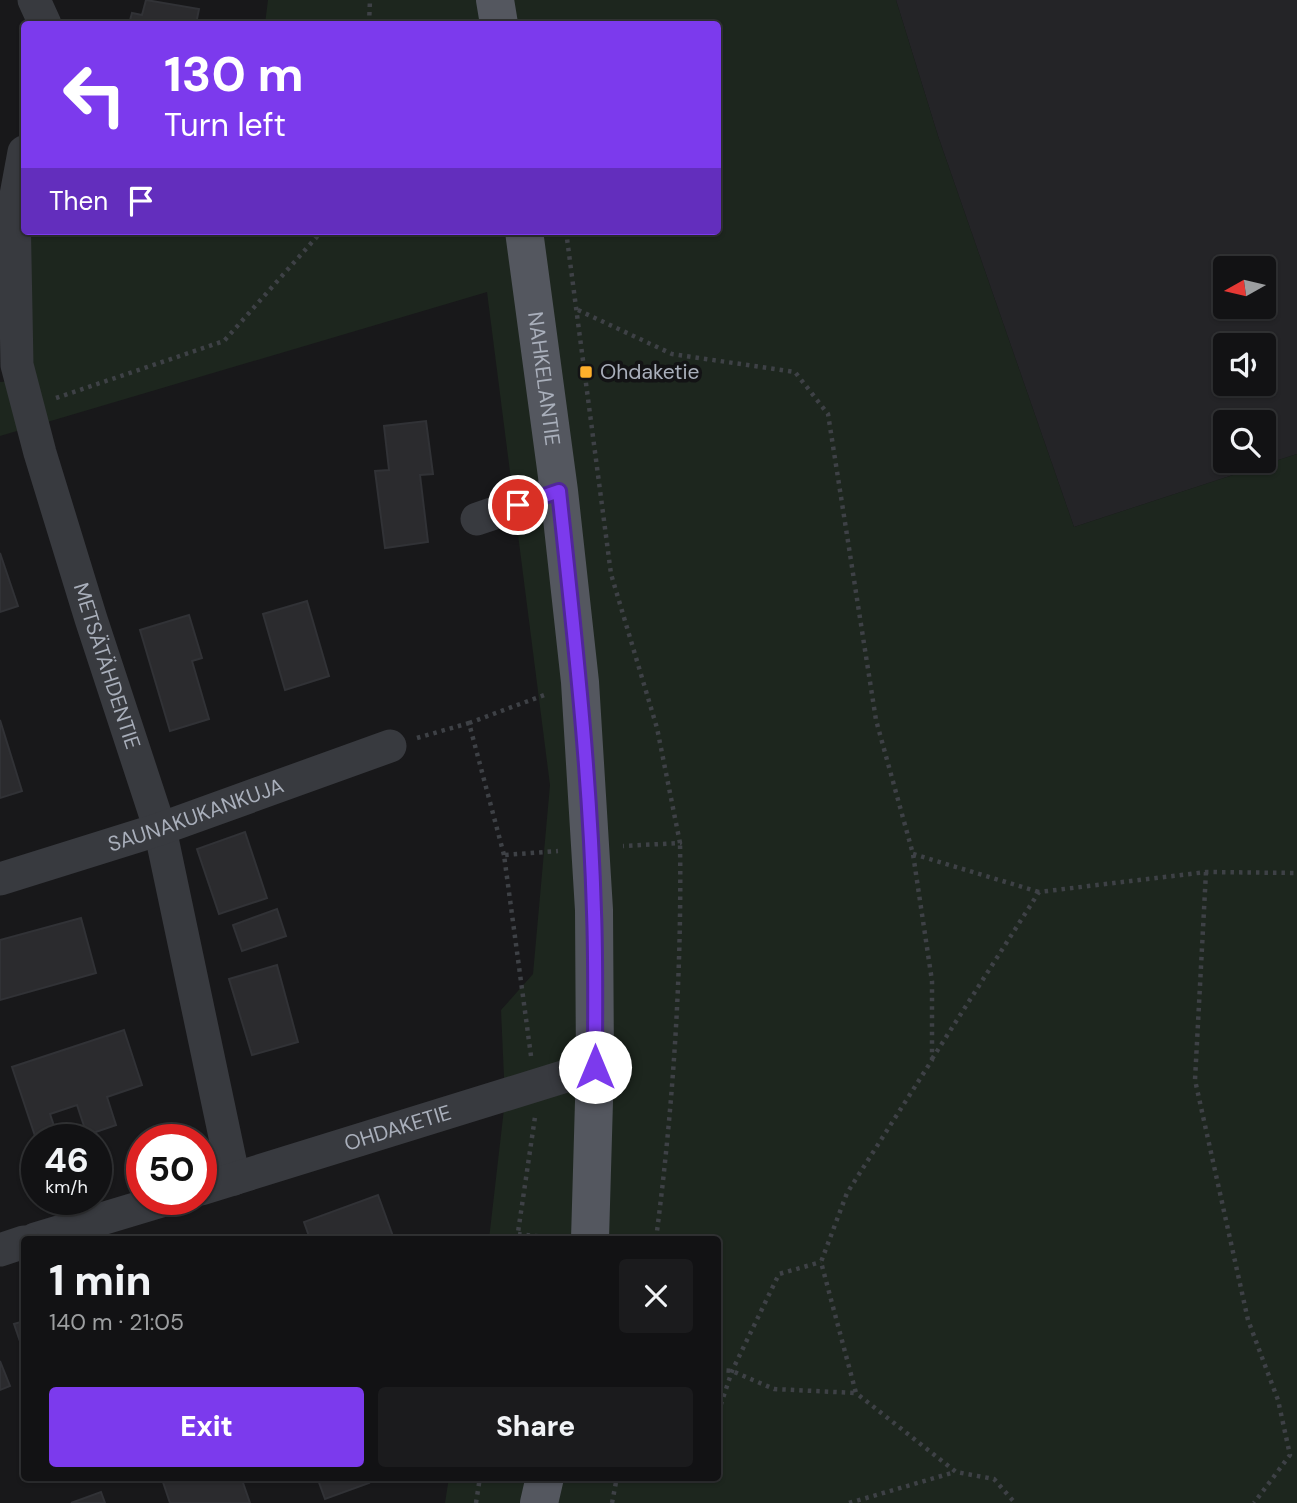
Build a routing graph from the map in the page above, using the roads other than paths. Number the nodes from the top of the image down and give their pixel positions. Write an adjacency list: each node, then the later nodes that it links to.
1 (34, 0): 3 (street)
2 (495, 0): 4 (main road)
3 (44, 21)
4 (498, 21)
5 (21, 162): 6 (street, METSÄTÄHDENTIE)
6 (7, 206): 11 (street, METSÄTÄHDENTIE)
7 (525, 235): 8 (main road, NAHKELANTIE)
8 (559, 491): 9 (street); 13 (main road, NAHKELANTIE)
9 (477, 519)
10 (390, 746): 11 (street, SAUNAKUKANKUJA)
11 (160, 829): 12 (street, SAUNAKUKANKUJA); 14 (street, METSÄTÄHDENTIE)
12 (0, 879)
13 (595, 1067): 14 (street, OHDAKETIE); 18 (main road, NAHKELANTIE)
14 (234, 1179): 15 (street, OHDAKETIE)
15 (217, 1184)
16 (126, 1212): 17 (street)
17 (45, 1236)
18 (590, 1236)
19 (21, 1243): 20 (street)
20 (0, 1250)
21 (543, 1481): 22 (main road)
22 (539, 1503)

